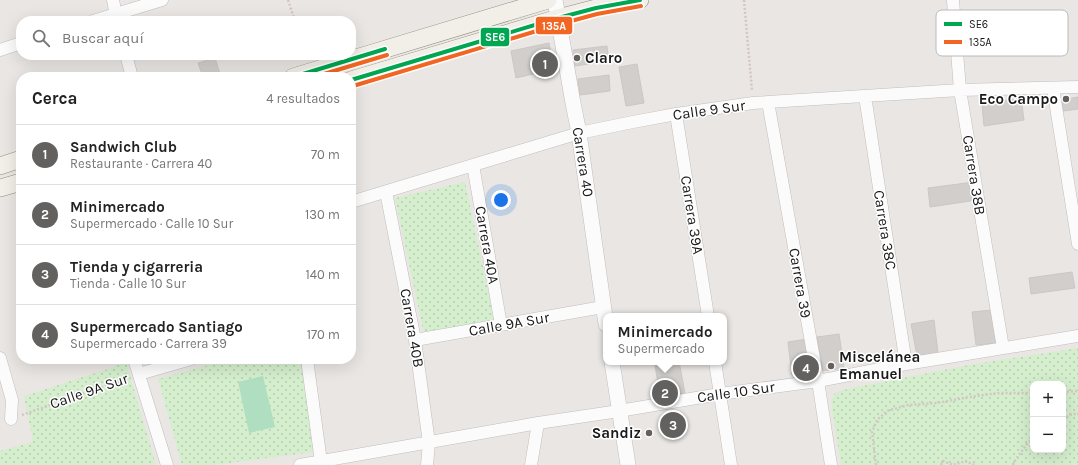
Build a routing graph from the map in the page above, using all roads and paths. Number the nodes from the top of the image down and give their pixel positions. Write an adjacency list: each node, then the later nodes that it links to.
1 (113, 0): 10 (street)
2 (162, 0): 11 (street)
3 (288, 0): 12 (path)
4 (548, 0): 17 (main road)
5 (555, 0): 13 (street, Carrera 40)
6 (640, 0): 13 (main road)
7 (744, 0): 28 (path)
8 (953, 0): 9 (street, Carrera 38B)
9 (954, 10)
10 (116, 16)
11 (121, 16)
12 (293, 16)
13 (558, 18): 22 (main road); 30 (street, Carrera 40)
14 (16, 45): 15 (street)
15 (0, 50)
16 (957, 56): 25 (street, Carrera 38B)
17 (356, 58)
18 (127, 60): 20 (street)
19 (349, 60): 21 (main road)
20 (131, 72)
21 (310, 72)
22 (356, 79)
23 (1078, 87): 24 (street, Calle 9 Sur)
24 (1053, 88): 25 (street, Calle 9 Sur); 38 (street)
25 (960, 90): 26 (street, Calle 9 Sur); 45 (street, Carrera 38B)
26 (865, 96): 27 (street, Calle 9 Sur); 50 (street, Carrera 38C)
27 (768, 102): 28 (street, Calle 9 Sur); 54 (street, Carrera 39)
28 (753, 103): 29 (street, Calle 9 Sur)
29 (676, 114): 30 (street, Calle 9 Sur); 41 (street, Carrera 39A)
30 (579, 133): 32 (street, Calle 9 Sur); 39 (street, Carrera 40)
31 (16, 161): 33 (main road)
32 (473, 165): 36 (street, Calle 9 Sur); 42 (street, Carrera 40A)
33 (0, 166)
34 (16, 183): 35 (main road)
35 (0, 188)
36 (386, 192): 37 (street, Calle 9 Sur); 44 (street, Carrera 40B)
37 (356, 201)
38 (1078, 244)
39 (604, 307): 40 (street, Carrera 40); 42 (street, Calle 9A Sur)
40 (605, 313)
41 (708, 313)
42 (501, 325): 44 (street, Calle 9A Sur)
43 (1078, 336): 45 (street, Calle 10 Sur)
44 (415, 340): 65 (street, Carrera 40B)
45 (1003, 348): 50 (street, Calle 10 Sur)
46 (0, 358): 62 (street)
47 (136, 364): 53 (street)
48 (174, 364): 53 (street, Calle 9A Sur)
49 (308, 364): 66 (street)
50 (906, 364): 54 (street, Calle 10 Sur)
51 (612, 365): 59 (street)
52 (715, 365): 58 (street)
53 (139, 374): 62 (path, Calle 9A Sur); 67 (street)
54 (818, 381): 58 (street, Calle 10 Sur); 73 (street, Carrera 39)
55 (1078, 391): 56 (path)
56 (1066, 392)
57 (1030, 393): 74 (path)
58 (720, 394): 59 (street, Calle 10 Sur); 72 (street)
59 (619, 411): 63 (street, Calle 10 Sur); 71 (street)
60 (1078, 414): 61 (path)
61 (1066, 417)
62 (11, 419)
63 (538, 424): 65 (street, Calle 10 Sur); 70 (street)
64 (1030, 442): 77 (path)
65 (429, 443): 66 (street, Calle 10 Sur); 69 (street, Carrera 40B)
66 (321, 464): 68 (street, Calle 10 Sur)
67 (167, 465)
68 (300, 465)
69 (427, 465)
70 (532, 465)
71 (628, 465)
72 (730, 465)
73 (831, 465)
74 (876, 465)
75 (941, 465): 76 (path)
76 (974, 465)
77 (1013, 465)

